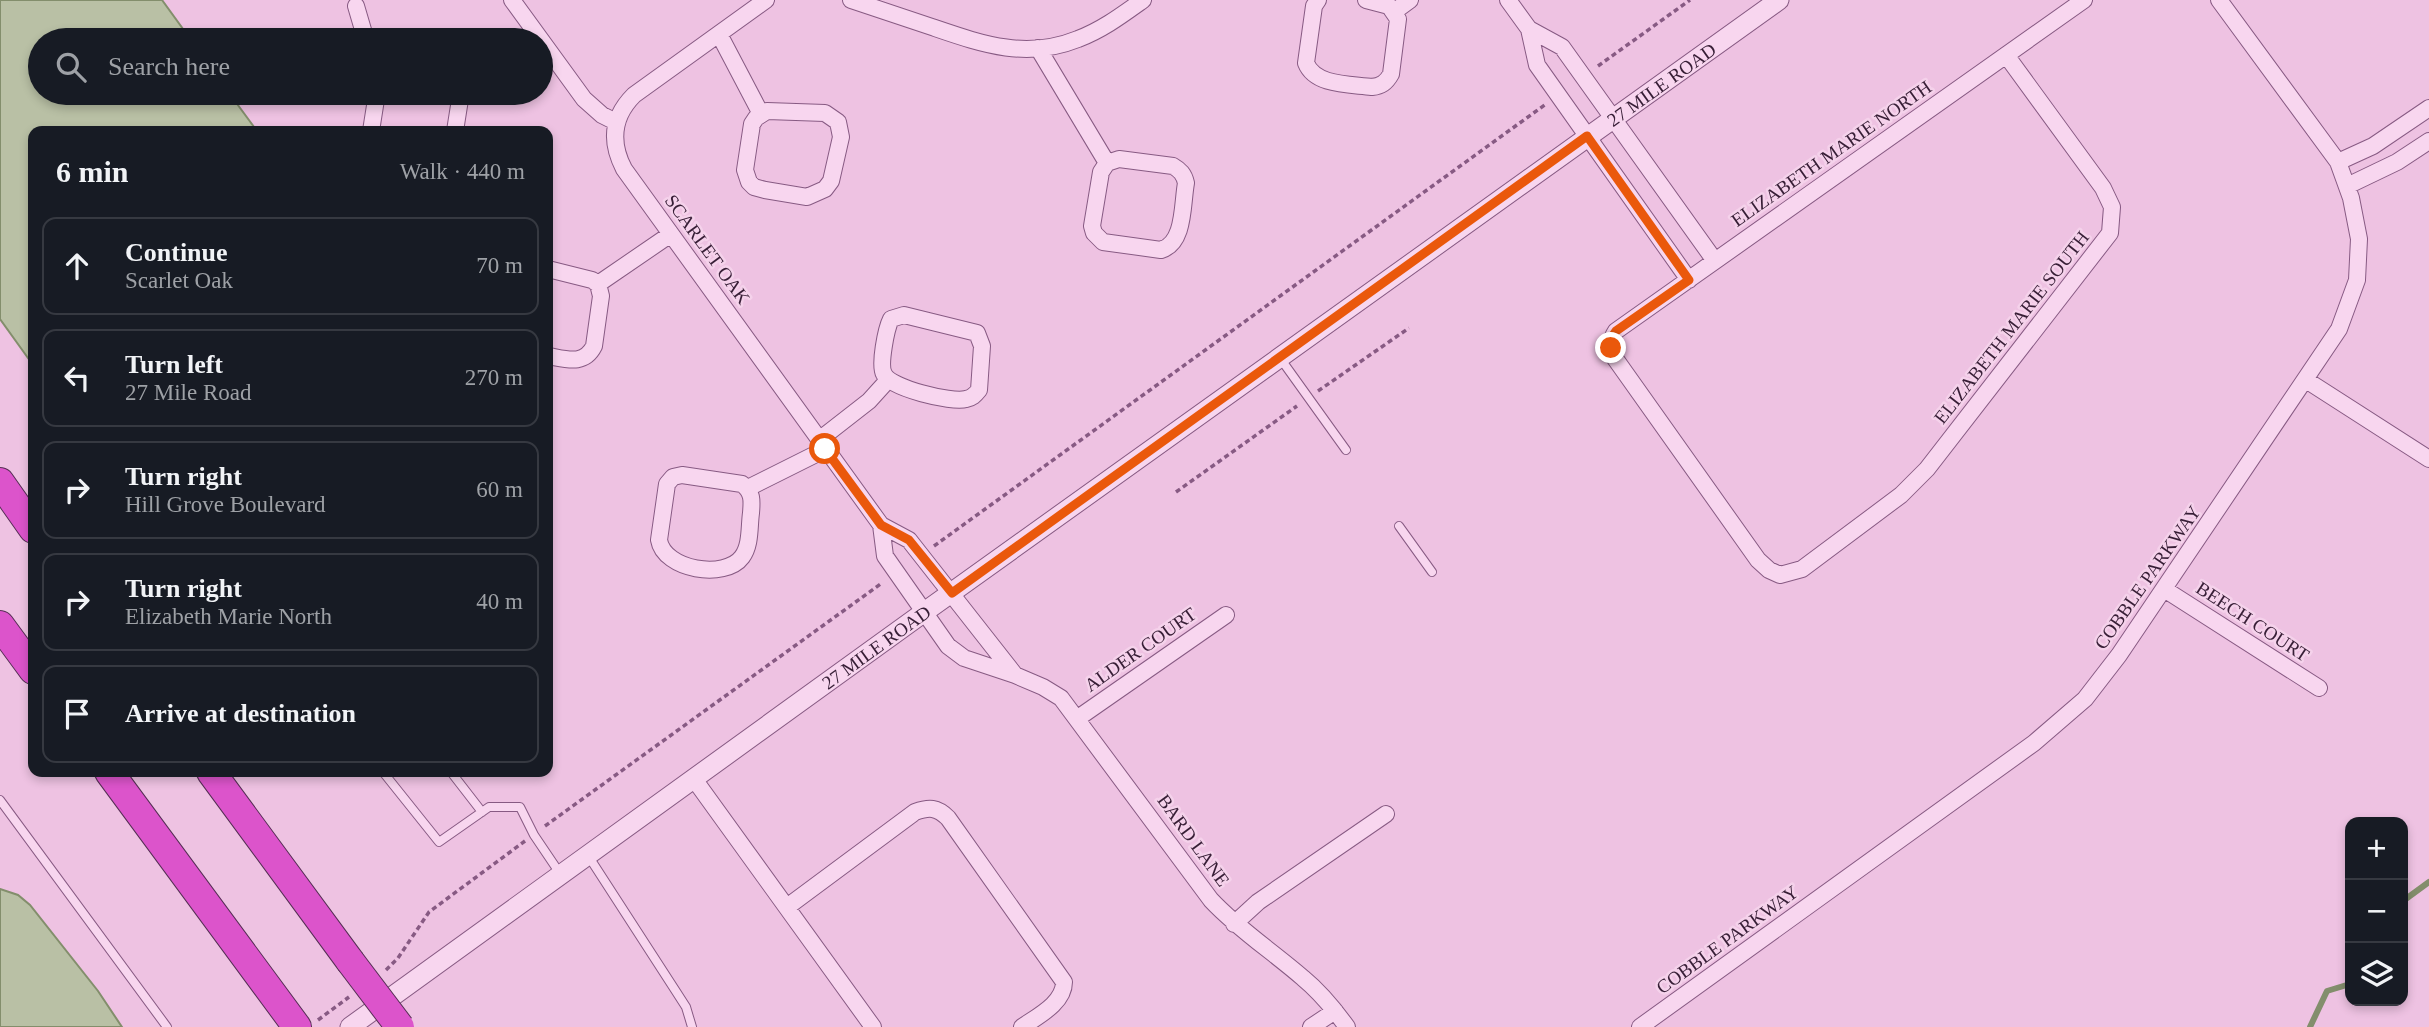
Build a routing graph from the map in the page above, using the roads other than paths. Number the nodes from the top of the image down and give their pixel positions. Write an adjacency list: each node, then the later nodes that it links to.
1 (512, 0): 15 (street)
2 (766, 0): 17 (street)
3 (850, 0): 18 (street)
4 (1143, 0): 18 (street)
5 (1318, 0): 13 (street)
6 (1366, 0): 13 (street)
7 (1410, 0): 13 (street)
8 (1508, 0): 16 (street)
9 (1779, 0): 25 (street, 27 MILE ROAD)
10 (2084, 0): 19 (street, ELIZABETH MARIE NORTH)
11 (2218, 0): 31 (street, COBBLE PARKWAY)
12 (355, 2): 14 (street)
13 (1395, 11)
14 (363, 28)
15 (532, 28)
16 (1529, 29): 25 (street); 29 (street)
17 (719, 34): 24 (street); 26 (street)
18 (1038, 48): 32 (street)
19 (2006, 55): 35 (street, ELIZABETH MARIE NORTH); 39 (street, ELIZABETH MARIE SOUTH)
20 (553, 56): 26 (street)
21 (375, 105): 27 (street)
22 (459, 105): 28 (street)
23 (2429, 108): 31 (street)
24 (761, 114): 24 (street)
25 (1614, 118): 29 (street, 27 MILE ROAD); 35 (street)
26 (616, 122): 34 (street, SCARLET OAK)
27 (372, 126)
28 (456, 126)
29 (1587, 136): 37 (street); 41 (street, 27 MILE ROAD)
30 (2429, 141): 33 (street)
31 (2338, 162): 33 (street, COBBLE PARKWAY)
32 (1107, 163): 32 (street)
33 (2347, 186): 43 (street, COBBLE PARKWAY)
34 (670, 234): 38 (street); 44 (street, SCARLET OAK)
35 (1714, 261): 37 (street, ELIZABETH MARIE NORTH)
36 (553, 269): 38 (street)
37 (1689, 280): 39 (street, ELIZABETH MARIE NORTH)
38 (598, 284): 40 (street)
39 (1611, 348)
40 (553, 357)
41 (1280, 358): 45 (lane); 54 (street, 27 MILE ROAD)
42 (888, 380): 42 (street); 44 (street)
43 (2306, 380): 46 (street); 53 (street, COBBLE PARKWAY)
44 (822, 444): 48 (street); 50 (street, SCARLET OAK)
45 (1346, 450)
46 (2429, 459)
47 (0, 482): 49 (highway)
48 (748, 488): 48 (street)
49 (28, 522)
50 (881, 525): 54 (street, SCARLET OAK); 55 (street, SCARLET OAK)
51 (1399, 526): 52 (lane)
52 (1432, 572)
53 (2165, 589): 60 (street, BEECH COURT); 84 (street, COBBLE PARKWAY)
54 (952, 593): 55 (street, 27 MILE ROAD); 59 (street, BARD LANE)
55 (923, 612): 59 (street, BARD LANE); 66 (street, 27 MILE ROAD)
56 (1226, 615): 61 (street, ALDER COURT)
57 (0, 625): 58 (highway)
58 (28, 663)
59 (1015, 675): 61 (street, BARD LANE)
60 (2319, 688)
61 (1078, 718): 73 (street, BARD LANE)
62 (113, 777): 75 (highway)
63 (215, 777): 78 (highway, bridge)
64 (387, 777): 68 (lane)
65 (454, 777): 68 (lane)
66 (694, 779): 70 (street, 27 MILE ROAD); 72 (street)
67 (0, 800): 76 (lane)
68 (482, 812): 71 (lane)
69 (1386, 814): 73 (street)
70 (588, 856): 71 (street, 27 MILE ROAD); 79 (lane)
71 (561, 875): 77 (street, 27 MILE ROAD)
72 (787, 907): 80 (street); 81 (street)
73 (1234, 924): 74 (street, BARD LANE)
74 (1335, 1011): 82 (street); 83 (street, BARD LANE)
75 (291, 1018)
76 (167, 1027)
77 (350, 1027)
78 (400, 1027)
79 (692, 1027)
80 (873, 1027)
81 (1022, 1027)
82 (1311, 1027)
83 (1346, 1027)
84 (1640, 1027)

